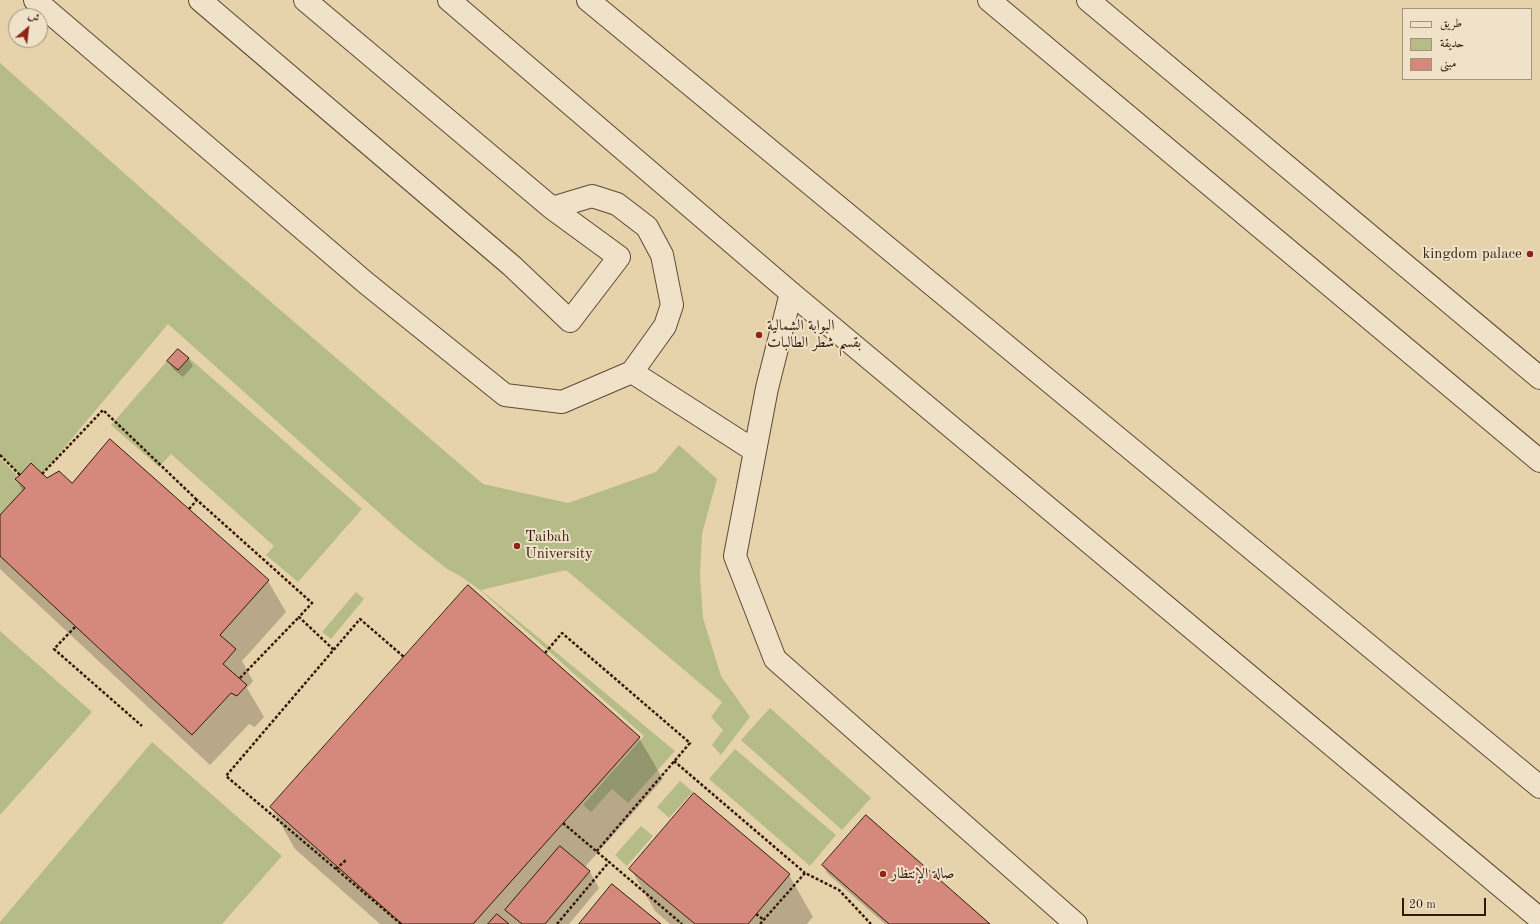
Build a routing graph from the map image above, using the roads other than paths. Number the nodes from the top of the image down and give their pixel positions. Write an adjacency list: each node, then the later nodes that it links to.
1 (34, 0): 10 (street)
2 (200, 0): 8 (street)
3 (304, 0): 8 (street)
4 (449, 0): 9 (street)
5 (588, 0): 14 (street)
6 (989, 0): 13 (street)
7 (1088, 0): 11 (street)
8 (552, 208): 10 (street)
9 (791, 293): 12 (street); 15 (street)
10 (632, 372): 12 (street)
11 (1540, 378)
12 (755, 451): 16 (street)
13 (1540, 461)
14 (1540, 787)
15 (1540, 919)
16 (1076, 924)

